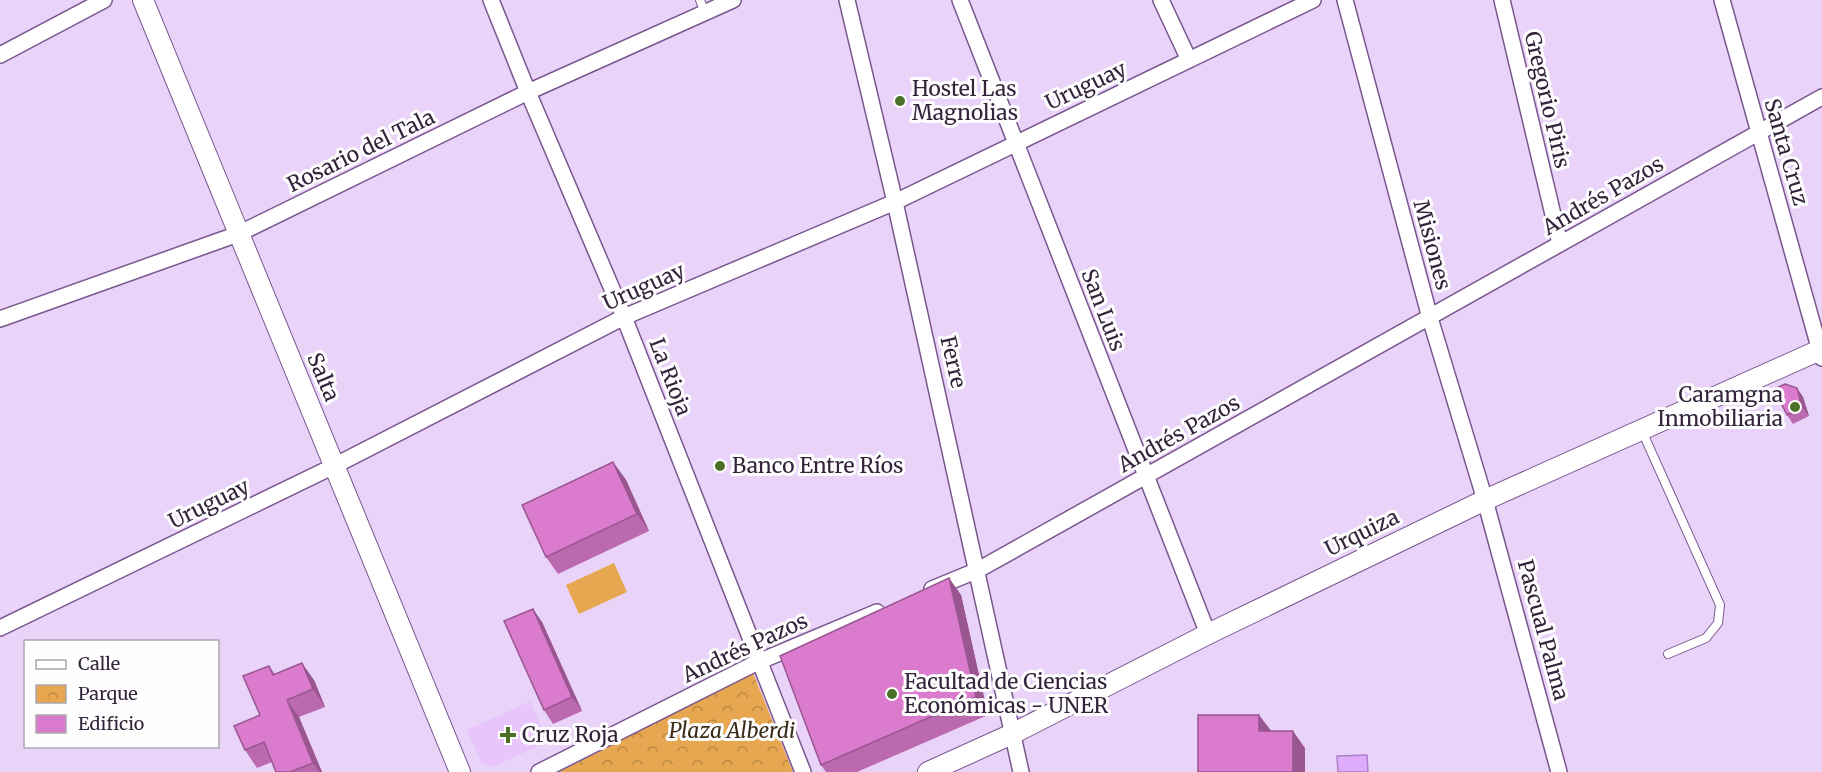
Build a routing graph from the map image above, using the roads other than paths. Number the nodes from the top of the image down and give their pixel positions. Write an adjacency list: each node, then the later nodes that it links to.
1 (104, 0): 13 (street)
2 (142, 0): 20 (street, Salta)
3 (492, 0): 15 (street, La Rioja)
4 (733, 0): 12 (street, Rosario del Tala)
5 (847, 0): 19 (street, Ferre)
6 (960, 0): 18 (street, San Luis)
7 (1161, 0): 14 (street)
8 (1313, 0): 14 (street, Uruguay)
9 (1346, 0): 23 (street, Misiones)
10 (1502, 0): 21 (street, Gregorio Piris)
11 (1722, 0): 17 (street, Santa Cruz)
12 (702, 6): 15 (street, Rosario del Tala)
13 (0, 55)
14 (1189, 60): 18 (street, Uruguay)
15 (528, 92): 20 (street, Rosario del Tala); 22 (street, La Rioja)
16 (1822, 98): 17 (street, Andrés Pazos)
17 (1759, 131): 21 (street, Andrés Pazos); 25 (street, Santa Cruz)
18 (1016, 143): 19 (street, Uruguay); 28 (street, San Luis)
19 (895, 202): 22 (street, Uruguay); 30 (street, Ferre)
20 (238, 234): 24 (street, Rosario del Tala); 27 (street, Salta)
21 (1560, 244): 23 (street, Andrés Pazos)
22 (624, 317): 27 (street, Uruguay); 36 (street, La Rioja)
23 (1430, 318): 28 (street, Andrés Pazos); 29 (street, Misiones)
24 (0, 319)
25 (1821, 352): 26 (street, Urquiza)
26 (1642, 431): 29 (street, Urquiza); 35 (lane)
27 (334, 466): 33 (street, Uruguay); 38 (street, Salta)
28 (1145, 477): 30 (street, Andrés Pazos); 34 (street, San Luis)
29 (1485, 500): 34 (street, Urquiza); 43 (street, Pascual Palma)
30 (978, 570): 31 (street, Andrés Pazos); 37 (street, Ferre)
31 (923, 593)
32 (890, 607): 36 (street, Andrés Pazos)
33 (0, 628)
34 (1208, 634): 37 (street, Urquiza)
35 (1668, 654)
36 (758, 662): 39 (street, Andrés Pazos); 40 (street, La Rioja)
37 (1012, 734): 41 (street, Urquiza); 42 (street, Ferre)
38 (460, 772)
39 (539, 772)
40 (803, 772)
41 (928, 772)
42 (1021, 772)
43 (1560, 772)

